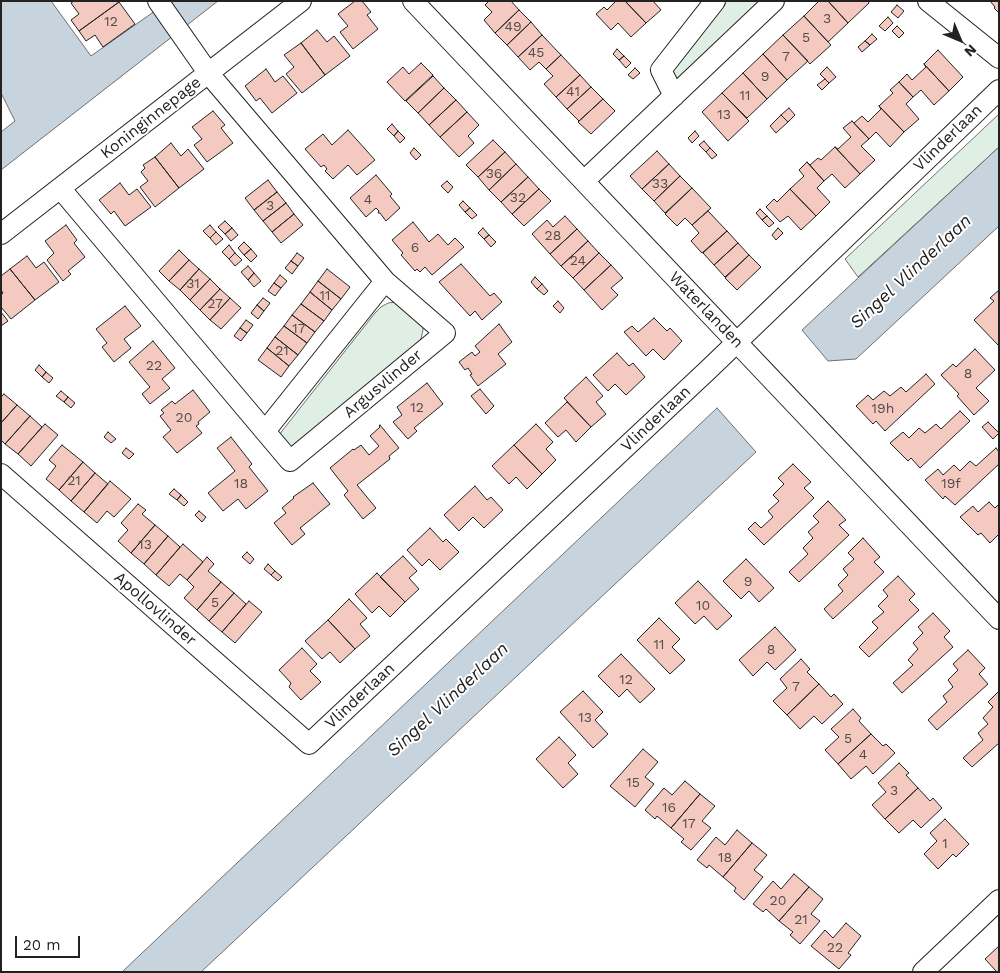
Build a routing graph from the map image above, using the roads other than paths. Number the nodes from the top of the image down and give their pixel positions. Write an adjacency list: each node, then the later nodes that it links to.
1 (158, 1): 8 (street, Argusvlinder)
2 (301, 1): 8 (street, Koninginnepage)
3 (413, 1): 11 (street, Waterlanden)
4 (715, 1): 10 (street)
5 (774, 1): 10 (street)
6 (928, 1): 7 (street)
7 (999, 58)
8 (208, 74): 12 (street, Koninginnepage); 14 (street, Argusvlinder)
9 (999, 90): 15 (street, Vlinderlaan)
10 (674, 96): 11 (street)
11 (584, 181): 15 (street, Waterlanden)
12 (60, 188): 13 (street, Koninginnepage); 16 (street, Argusvlinder)
13 (1, 234)
14 (385, 281): 16 (street); 16 (street, Argusvlinder)
15 (737, 342): 18 (street, Waterlanden); 19 (street, Vlinderlaan)
16 (266, 430)
17 (1, 474): 19 (street, Apollovlinder)
18 (999, 620)
19 (309, 744)
20 (999, 900): 21 (street)
21 (923, 972)

